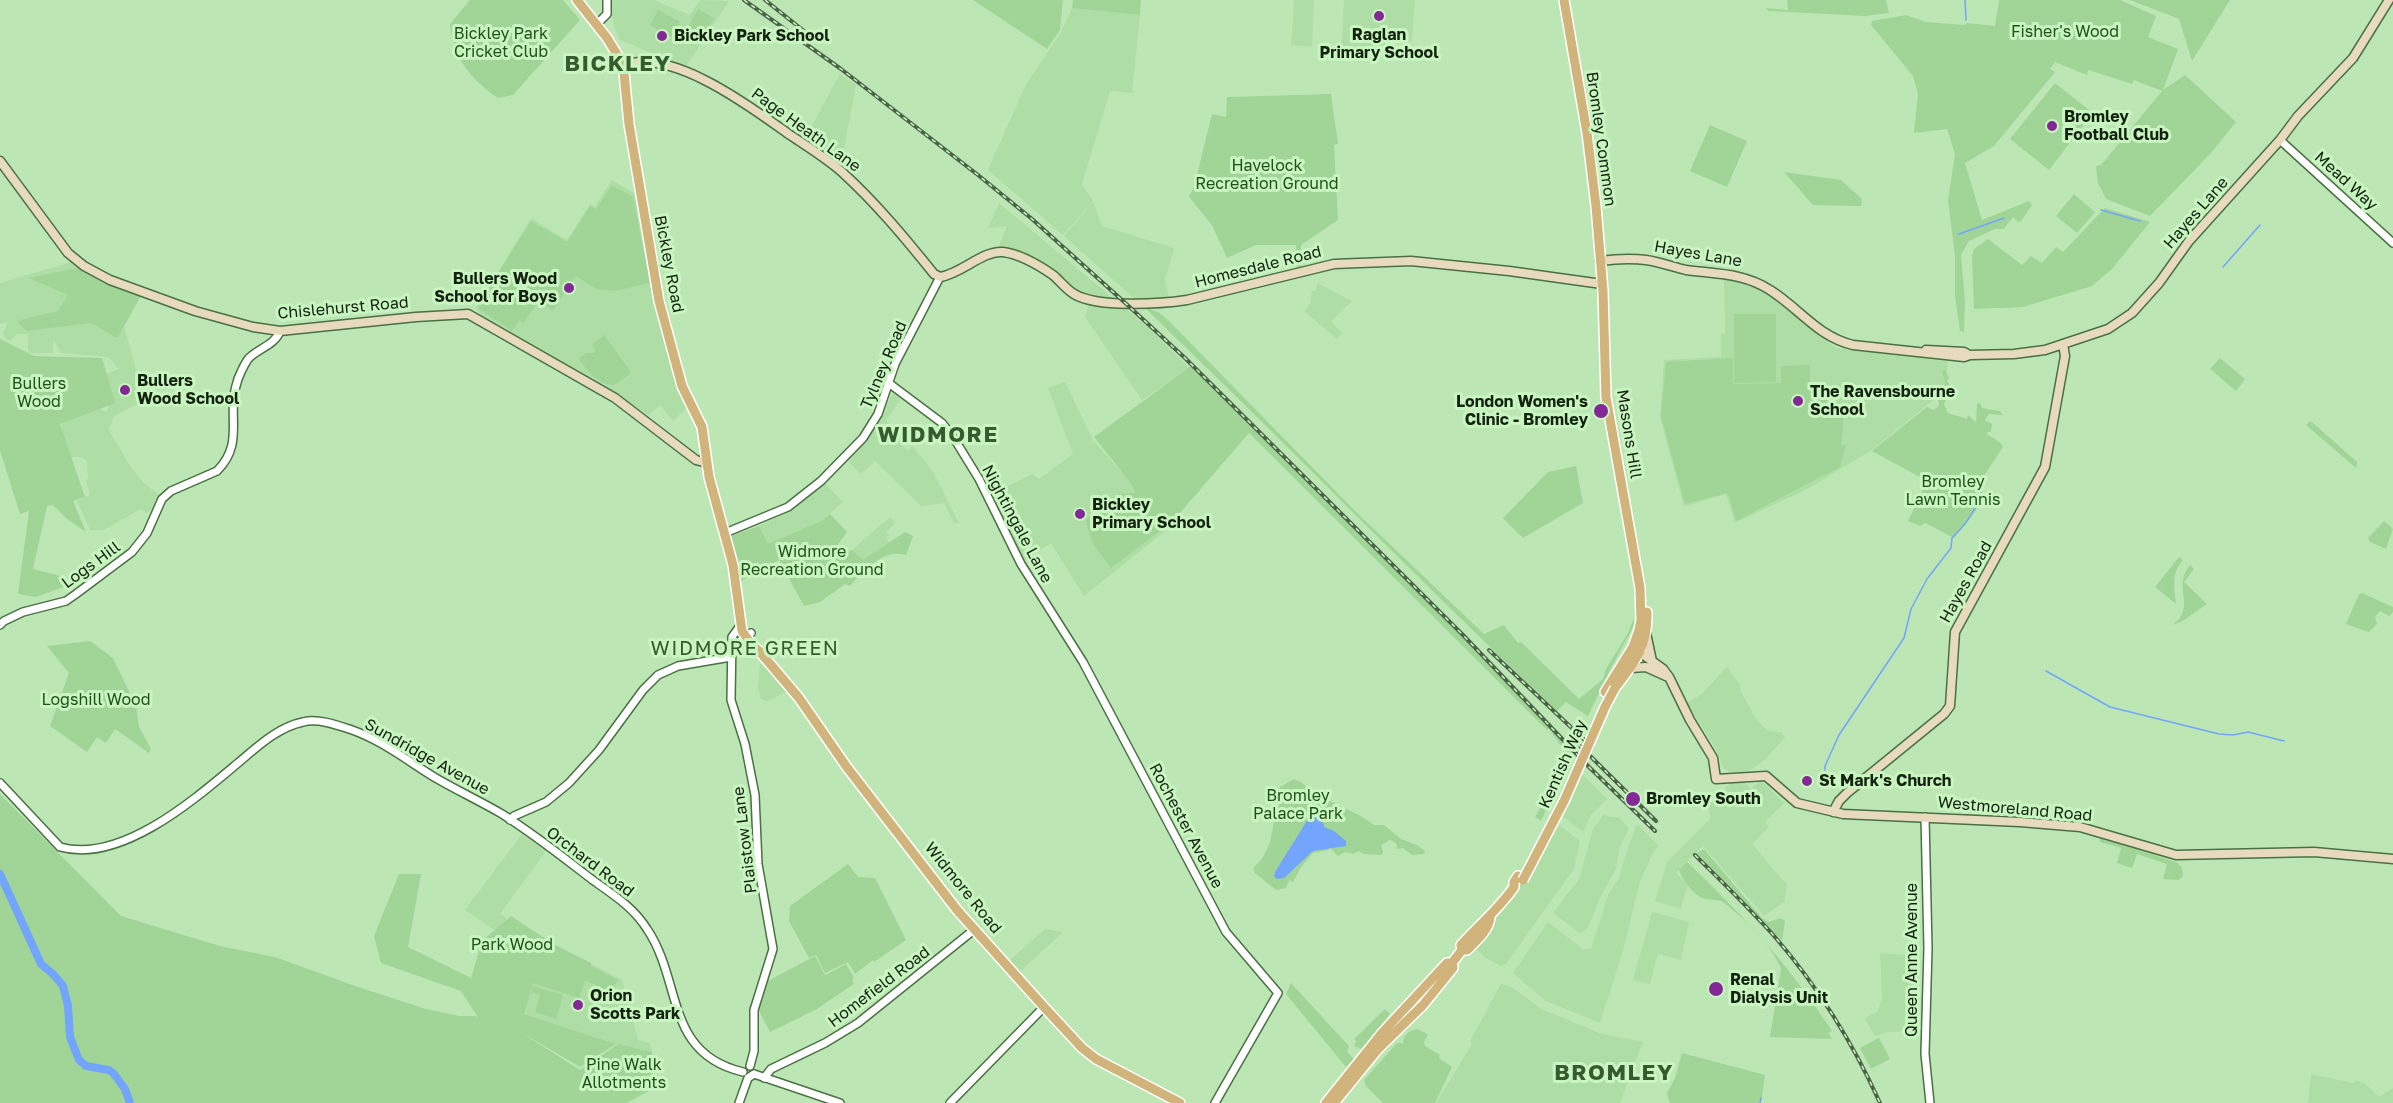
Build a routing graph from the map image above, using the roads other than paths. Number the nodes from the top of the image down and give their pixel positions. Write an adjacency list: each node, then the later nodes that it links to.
1 (577, 0): 5 (main road)
2 (607, 0): 5 (street)
3 (1564, 0): 10 (main road, Bromley Common)
4 (2389, 0): 7 (main road, Hayes Lane)
5 (597, 24): 6 (main road)
6 (622, 66): 11 (main road, Page Heath Lane); 16 (main road, Bickley Road)
7 (2280, 140): 9 (street, Mead Way); 14 (main road, Hayes Lane)
8 (0, 161): 13 (main road, Chislehurst Road)
9 (2393, 243)
10 (1600, 261): 12 (main road, Bromley Common); 14 (main road, Hayes Lane)
11 (940, 277): 12 (main road, Homesdale Road); 15 (street, Tylney Road)
12 (1602, 284): 18 (main road, Masons Hill)
13 (280, 331): 16 (main road, Chislehurst Road); 20 (street, Logs Hill)
14 (2063, 344): 31 (main road, Hayes Road)
15 (890, 384): 17 (street, Tylney Road); 27 (street, Nightingale Lane)
16 (707, 463): 17 (main road, Widmore Road)
17 (725, 533): 19 (main road, Widmore Road)
18 (1640, 588): 21 (main road, Masons Hill); 24 (main road, Masons Hill)
19 (740, 622): 22 (main road, Widmore Road); 23 (street, Plaistow Lane)
20 (0, 625)
21 (1646, 633): 24 (main road, Masons Hill); 26 (main road)
22 (748, 635): 23 (street); 38 (main road, Widmore Road)
23 (733, 644): 25 (street, Plaistow Lane)
24 (1637, 650): 26 (main road); 28 (main road, Kentish Way); 37 (main road, Kentish Way)
25 (731, 657): 35 (street); 41 (street, Plaistow Lane)
26 (1652, 661): 29 (main road)
27 (1083, 662): 47 (street, Rochester Avenue)
28 (1631, 668): 29 (main road); 37 (main road, Kentish Way, bridge)
29 (1669, 677): 32 (main road, Westmoreland Road)
30 (0, 783): 35 (street, Sundridge Avenue)
31 (1844, 796): 32 (main road, Hayes Road); 33 (main road)
32 (1833, 812): 33 (main road, Westmoreland Road)
33 (1848, 815): 34 (main road, Westmoreland Road)
34 (1925, 817): 36 (main road, Westmoreland Road); 50 (street, Queen Anne Avenue)
35 (510, 820): 41 (street, Orchard Road)
36 (2393, 859)
37 (1520, 878): 39 (main road, Kentish Way)
38 (975, 929): 40 (main road, Widmore Road); 42 (street, Homefield Road)
39 (1452, 963): 48 (main road, Kentish Way); 49 (main road, Kentish Way)
40 (1044, 1007): 45 (street); 46 (main road, Widmore Road)
41 (748, 1075): 42 (street, Orchard Road); 43 (street, Plaistow Lane)
42 (764, 1078): 44 (street, Orchard Road)
43 (739, 1103)
44 (840, 1103)
45 (950, 1103)
46 (1180, 1103)
47 (1215, 1103)
48 (1326, 1103)
49 (1334, 1103)
50 (1930, 1103)

